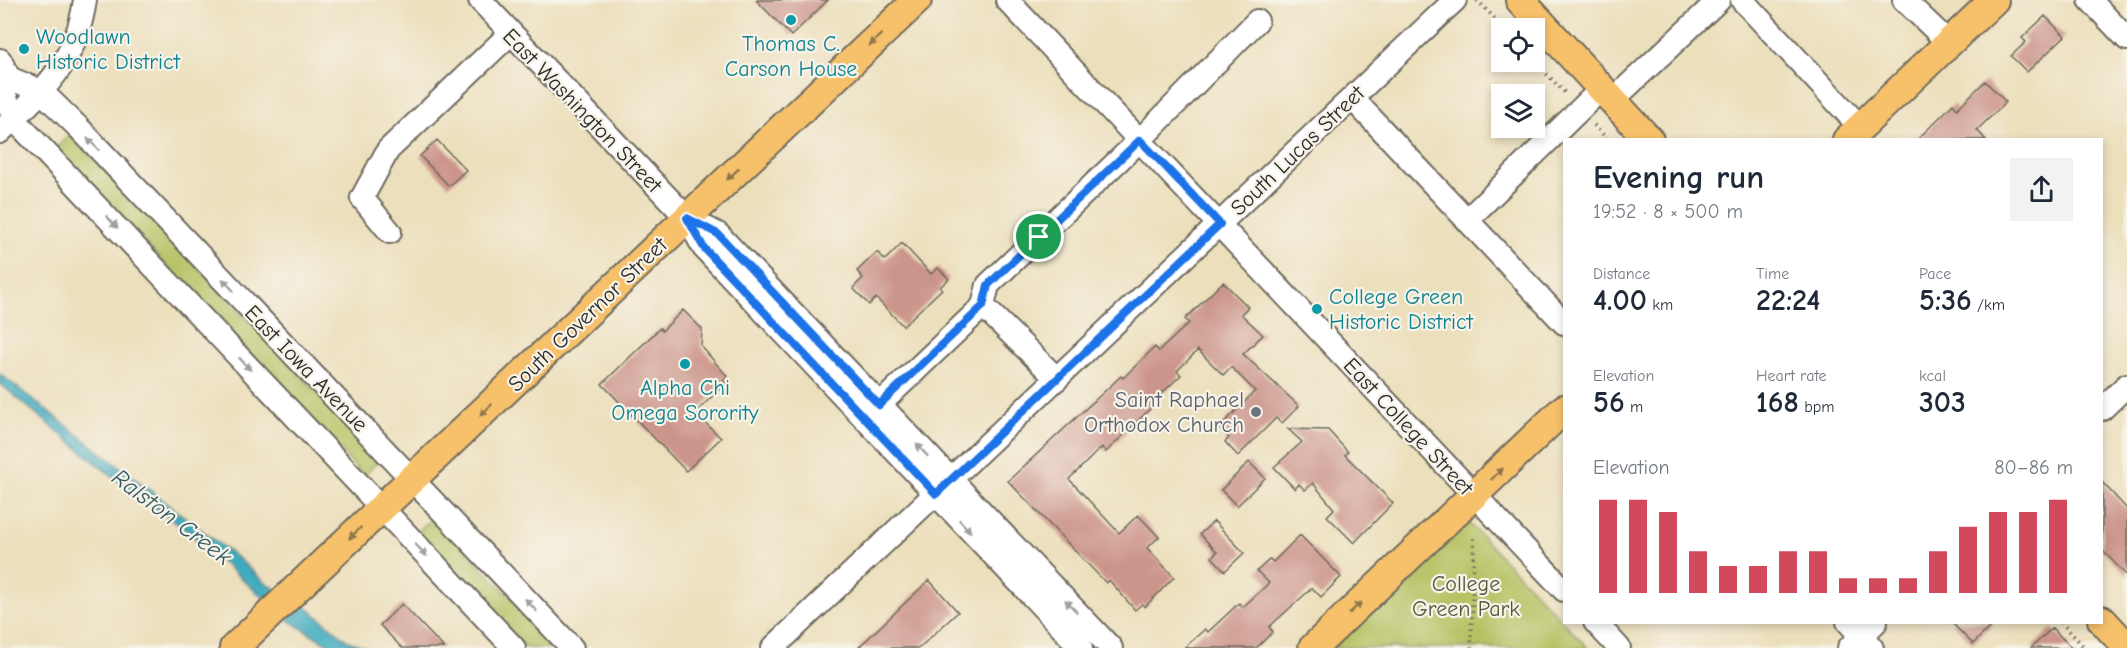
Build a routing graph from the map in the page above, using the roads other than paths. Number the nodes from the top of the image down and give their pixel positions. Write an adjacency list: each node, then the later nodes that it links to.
1 (85, 0): 18 (street)
2 (480, 0): 13 (street, East Washington Street)
3 (917, 0): 25 (main road, South Governor Street, one-way to 25)
4 (1007, 0): 24 (street, East College Street)
5 (1455, 0): 20 (street, South Lucas Street)
6 (1520, 0): 19 (main road)
7 (1719, 0): 19 (street)
8 (1742, 0): 22 (street)
9 (1904, 0): 15 (street)
10 (1994, 0): 15 (main road)
11 (2090, 0): 14 (street)
12 (1257, 21): 24 (street)
13 (510, 34): 25 (street, East Washington Street); 28 (street)
14 (2127, 39)
15 (1949, 43): 22 (main road)
16 (0, 60): 18 (street)
17 (0, 82): 21 (street)
18 (41, 91): 21 (street); 36 (street, East Iowa Avenue, one-way to 18)
19 (1607, 94): 23 (main road); 26 (street)
20 (1352, 98): 26 (street); 27 (street, South Lucas Street)
21 (7, 125): 39 (street, East Iowa Avenue, one-way to 39)
22 (1854, 133)
23 (1647, 138)
24 (1140, 140): 27 (street, East College Street); 29 (street)
25 (687, 218): 33 (street, East Washington Street); 36 (main road, South Governor Street, one-way to 36); 37 (street, East Washington Street)
26 (1467, 220): 30 (street)
27 (1220, 224): 31 (street, South Lucas Street); 38 (street, East College Street)
28 (390, 232)
29 (983, 306): 31 (street); 33 (street)
30 (1563, 322)
31 (1057, 379): 37 (street, South Lucas Street)
32 (2127, 385): 34 (street)
33 (879, 405): 37 (street, East Washington Street, one-way to 33)
34 (2103, 408)
35 (1563, 410): 38 (main road, one-way to 35)
36 (413, 479): 39 (main road, South Governor Street); 46 (street, East Iowa Avenue, one-way to 36)
37 (943, 487): 47 (street, South Lucas Street); 48 (street, East Washington Street, one-way to 48); 49 (street, East Washington Street, one-way to 37)
38 (1474, 495): 40 (street, East College Street); 50 (main road, one-way to 38)
39 (381, 508): 43 (main road, South Governor Street, one-way to 43); 45 (street, East Iowa Avenue, one-way to 45)
40 (1563, 589)
41 (2103, 621): 44 (main road)
42 (1597, 624): 51 (street)
43 (254, 636)
44 (2127, 647)
45 (514, 648)
46 (572, 648)
47 (773, 648)
48 (1081, 648)
49 (1111, 648)
50 (1313, 648)
51 (1619, 648)

